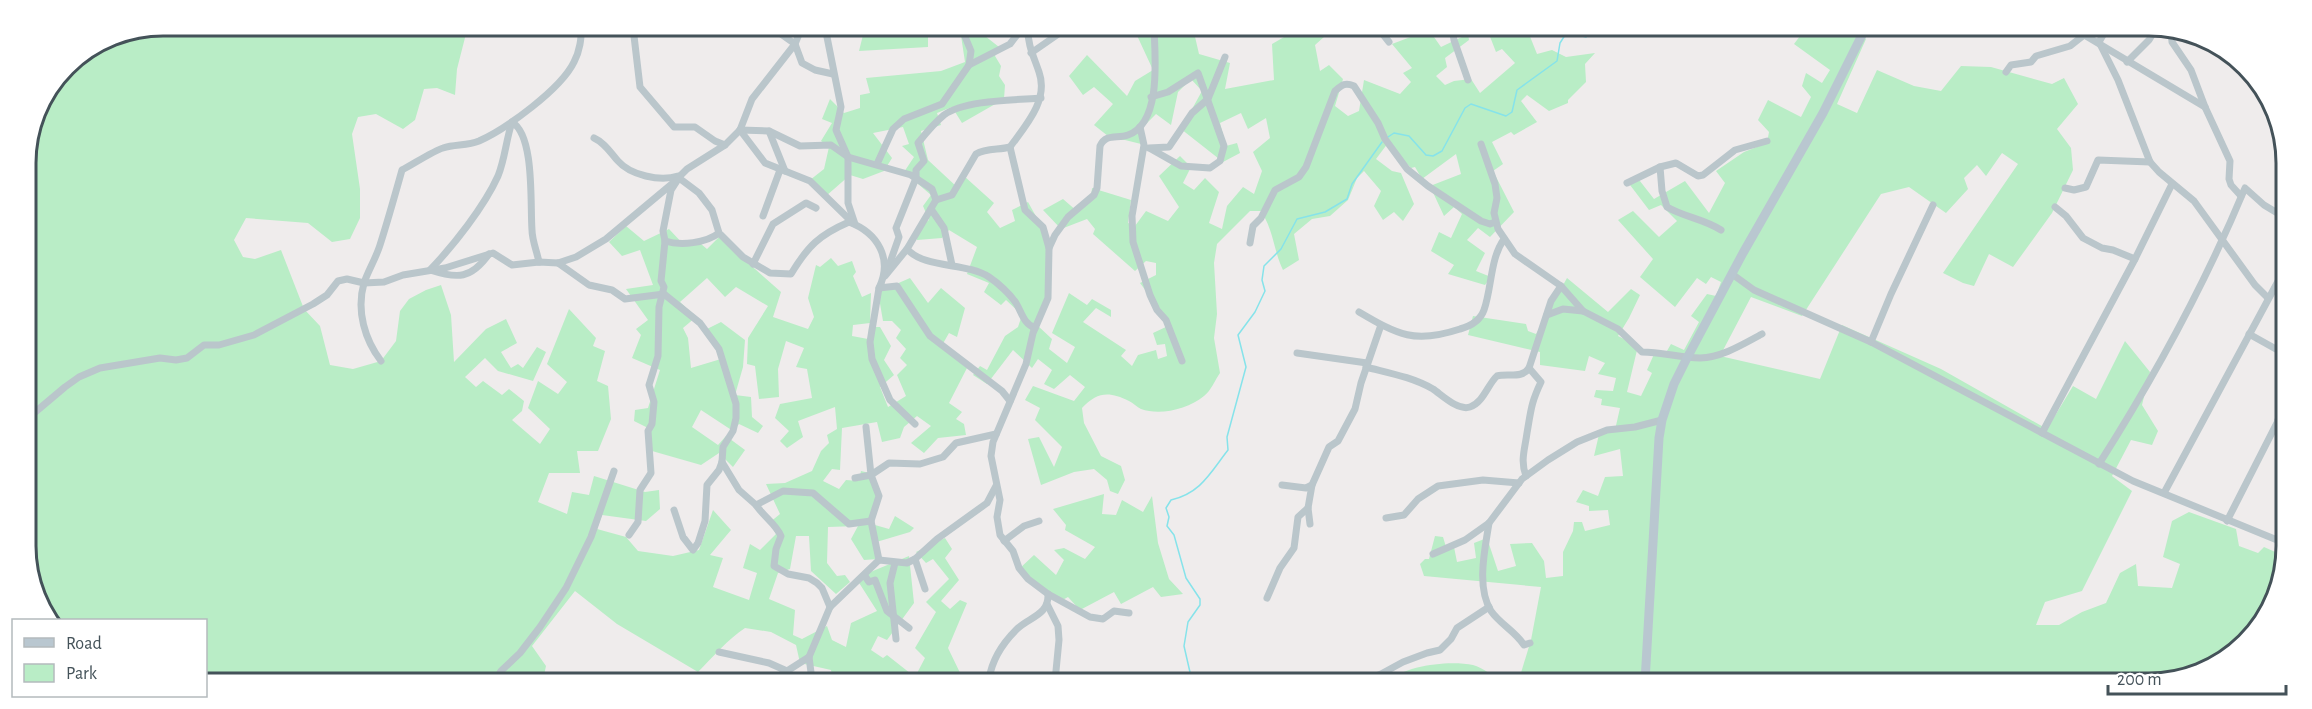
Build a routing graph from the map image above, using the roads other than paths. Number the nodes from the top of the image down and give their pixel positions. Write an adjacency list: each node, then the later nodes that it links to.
1 (581, 36): 33 (street)
2 (634, 36): 40 (street)
3 (784, 36): 21 (street)
4 (798, 36): 21 (street)
5 (826, 36): 27 (street)
6 (965, 36): 25 (street)
7 (1016, 36): 25 (street)
8 (1029, 36): 22 (street)
9 (1055, 36): 22 (street)
10 (1154, 36): 29 (street)
11 (1384, 36): 19 (street)
12 (1453, 36): 28 (street)
13 (1862, 36): 78 (main road)
14 (2082, 36): 26 (street)
15 (2088, 36): 20 (street)
16 (2102, 36): 20 (street)
17 (2151, 36): 24 (street)
18 (2172, 38): 32 (street)
19 (1389, 42)
20 (2099, 42): 24 (street); 44 (street)
21 (795, 44): 27 (street); 35 (street)
22 (1031, 53): 30 (street)
23 (1225, 57): 31 (street)
24 (2127, 62): 32 (street)
25 (969, 65): 45 (street)
26 (2006, 72)
27 (833, 75): 43 (street)
28 (1468, 80)
29 (1151, 97): 31 (street); 34 (street)
30 (1041, 98): 41 (street); 49 (street)
31 (1208, 99): 42 (street); 42 (street)
32 (2205, 107): 53 (street)
33 (512, 122): 73 (street); 77 (street); 80 (street)
34 (1140, 127): 42 (street); 69 (street)
35 (740, 130): 36 (street); 40 (street); 47 (street)
36 (769, 131): 43 (street); 47 (street)
37 (594, 138): 48 (street)
38 (1767, 141): 46 (street)
39 (1481, 144): 61 (street)
40 (725, 145): 48 (street)
41 (1010, 147): 54 (street); 69 (street)
42 (1148, 147): 98 (street)
43 (848, 157): 45 (street); 62 (street)
44 (2150, 162): 51 (street); 52 (street)
45 (877, 164): 49 (street)
46 (1660, 167): 50 (street); 63 (street)
47 (782, 170): 60 (street); 62 (street)
48 (680, 177): 64 (street); 66 (street); 74 (street)
49 (916, 178): 54 (street); 79 (street)
50 (1627, 183)
51 (2172, 184): 67 (street); 72 (street)
52 (2065, 188)
53 (2241, 196): 59 (street); 67 (street)
54 (936, 200): 58 (street)
55 (1933, 205): 93 (street)
56 (2055, 207): 72 (street)
57 (816, 208): 75 (street)
58 (931, 209): 70 (street); 76 (street)
59 (2276, 213)
60 (763, 216)
61 (1495, 222): 65 (street); 68 (street)
62 (855, 224): 75 (street); 79 (street)
63 (1721, 230)
64 (719, 233): 66 (street); 75 (street)
65 (1504, 239): 82 (street); 89 (street)
66 (665, 241): 84 (street)
67 (2222, 241): 85 (street); 110 (street)
68 (1250, 243)
69 (1049, 248): 90 (street)
70 (907, 249): 76 (street); 79 (street)
71 (489, 254): 73 (street); 77 (street); 77 (street)
72 (2135, 259): 107 (street)
73 (539, 262): 74 (street)
74 (558, 263): 84 (street)
75 (753, 264)
76 (952, 265): 90 (street)
77 (430, 270): 80 (street)
78 (1732, 274): 93 (street); 96 (main road)
79 (885, 276): 83 (street)
80 (364, 283): 97 (street); 102 (street)
81 (2276, 284): 85 (street)
82 (1561, 286): 86 (street); 88 (street)
83 (879, 288): 101 (street); 104 (street)
84 (663, 294): 109 (street); 129 (street)
85 (2268, 298): 92 (street)
86 (1583, 311): 88 (street); 96 (street)
87 (1359, 312): 89 (street)
88 (1546, 315): 100 (street)
89 (1381, 325): 99 (street)
90 (1035, 328): 101 (street)
91 (1762, 334): 96 (street)
92 (2249, 334): 94 (street); 119 (street)
93 (1871, 342): 107 (street)
94 (2276, 348)
95 (1297, 353): 99 (street)
96 (1687, 358): 103 (main road)
97 (381, 361)
98 (1182, 361)
99 (1367, 365): 100 (street); 118 (street)
100 (1529, 368): 113 (street)
101 (1010, 401): 108 (street)
102 (36, 411)
103 (1662, 420): 113 (street); 157 (main road)
104 (915, 424)
105 (2276, 424): 126 (street)
106 (866, 427): 112 (street)
107 (2042, 433): 110 (street)
108 (996, 434): 112 (street); 116 (street)
109 (722, 462): 120 (street); 122 (street)
110 (2099, 464): 119 (street)
111 (614, 471): 151 (street)
112 (871, 475): 114 (street); 124 (street)
113 (1526, 476): 115 (street)
114 (855, 478)
115 (1519, 483): 123 (street); 127 (street)
116 (996, 484): 131 (street); 133 (street)
117 (1282, 485): 118 (street)
118 (1312, 485): 121 (street)
119 (2164, 493): 126 (street)
120 (756, 505): 124 (street); 141 (street)
121 (1308, 508): 128 (street); 139 (street)
122 (674, 510)
123 (1386, 518)
124 (871, 521): 134 (street)
125 (1040, 521): 131 (street)
126 (2227, 521): 130 (street)
127 (1489, 523): 132 (street); 142 (street)
128 (1310, 524)
129 (629, 535)
130 (2276, 540)
131 (1004, 541): 138 (street)
132 (1433, 554)
133 (915, 559): 135 (street); 137 (street)
134 (879, 560): 135 (street); 136 (street)
135 (895, 563): 144 (street)
136 (865, 576): 141 (street); 144 (street)
137 (925, 589)
138 (1048, 594): 140 (street); 143 (street)
139 (1267, 598)
140 (1047, 604): 154 (street); 155 (street)
141 (830, 607): 149 (street)
142 (1489, 607): 147 (street); 156 (street)
143 (1129, 613)
144 (894, 617): 145 (street); 146 (street)
145 (909, 628)
146 (896, 639)
147 (1530, 643)
148 (719, 652): 150 (street)
149 (808, 657): 150 (street); 153 (street)
150 (787, 670): 152 (street)
151 (500, 673)
152 (783, 673)
153 (811, 673)
154 (990, 673)
155 (1056, 673)
156 (1383, 673)
157 (1646, 673)

